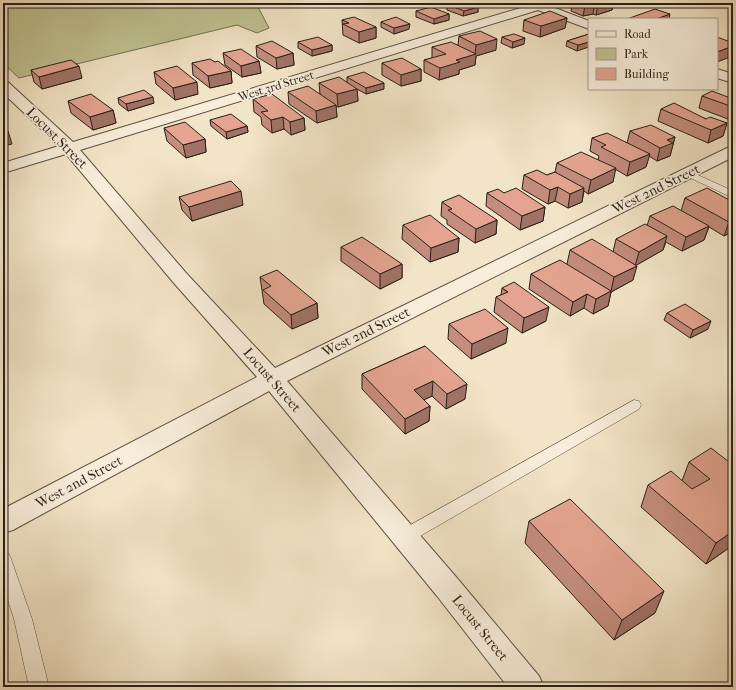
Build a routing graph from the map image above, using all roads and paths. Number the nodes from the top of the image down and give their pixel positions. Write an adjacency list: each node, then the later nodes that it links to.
1 (539, 4): 2 (street); 6 (street, West 3rd Street)
2 (588, 25)
3 (718, 73): 4 (street)
4 (733, 79)
5 (3, 85): 6 (street, Locust Street)
6 (70, 148): 8 (street, West 3rd Street); 11 (street, Locust Street)
7 (733, 151): 9 (street, West 2nd Street)
8 (3, 168)
9 (687, 173): 10 (lane); 11 (street, West 2nd Street)
10 (733, 195)
11 (272, 379): 13 (street, West 2nd Street); 14 (street, Locust Street)
12 (634, 405): 14 (lane)
13 (3, 522)
14 (404, 537): 17 (street, Locust Street)
15 (3, 559): 16 (lane)
16 (39, 687)
17 (528, 687)

